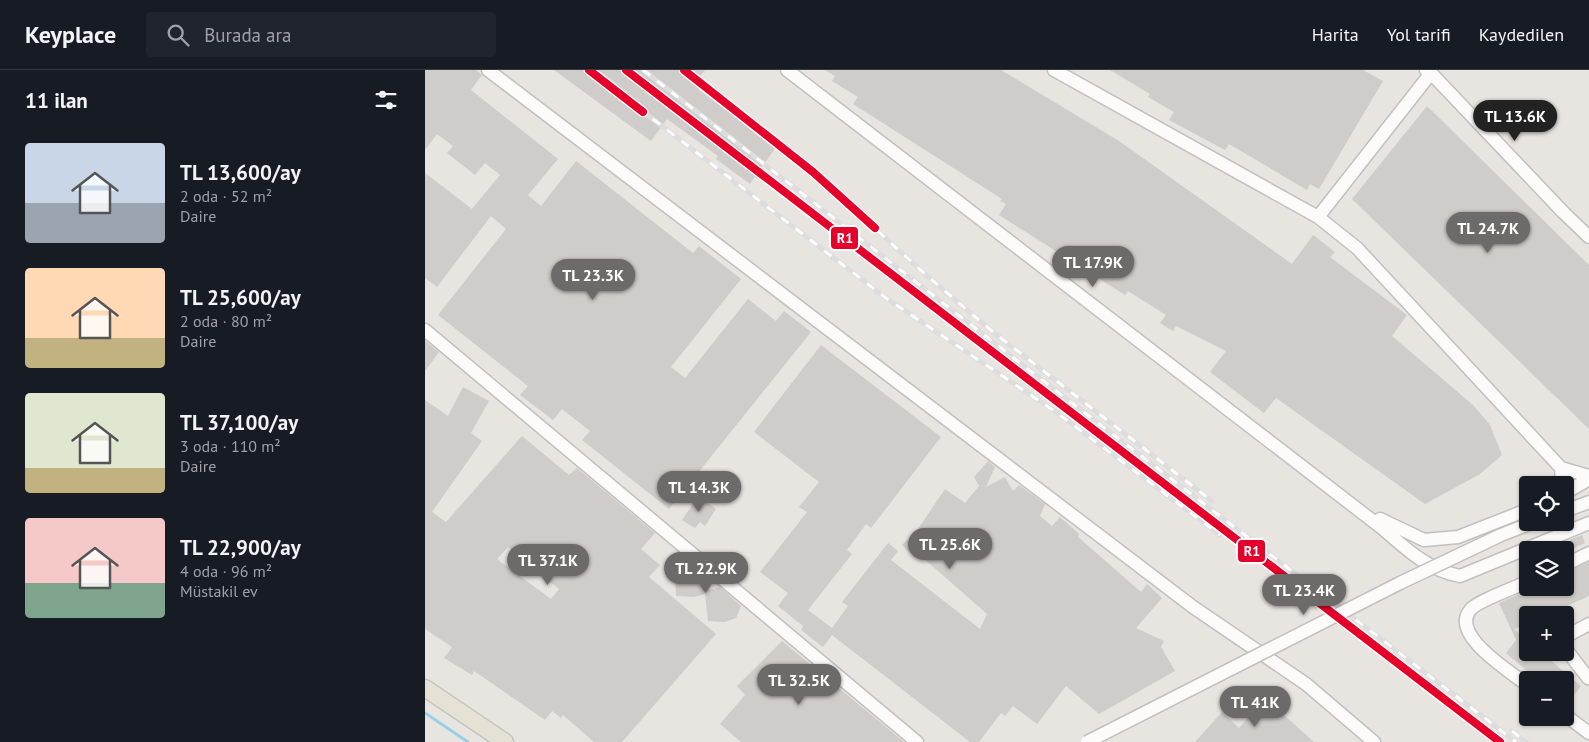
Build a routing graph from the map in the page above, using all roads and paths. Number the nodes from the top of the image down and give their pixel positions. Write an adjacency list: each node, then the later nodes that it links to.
1 (488, 70): 32 (street)
2 (787, 70): 13 (street)
3 (1054, 70): 5 (street)
4 (1429, 71): 5 (street); 6 (street)
5 (1318, 217): 8 (street)
6 (1589, 237)
7 (425, 330): 30 (street)
8 (1561, 468): 9 (street); 10 (street)
9 (1561, 476)
10 (1589, 477): 11 (street)
11 (1574, 487)
12 (1589, 502): 14 (street)
13 (1353, 505): 15 (street); 16 (street)
14 (1574, 508)
15 (1519, 513)
16 (1589, 523)
17 (1519, 528): 31 (street, bridge)
18 (1589, 553): 19 (street)
19 (1574, 560)
20 (1519, 586): 25 (street)
21 (1589, 624): 22 (street)
22 (1574, 632)
23 (1574, 660): 24 (street)
24 (1588, 678)
25 (1519, 679)
26 (425, 688): 29 (main road)
27 (1574, 722): 28 (street)
28 (1589, 734)
29 (505, 742)
30 (917, 742)
31 (1087, 742)
32 (1374, 742)

